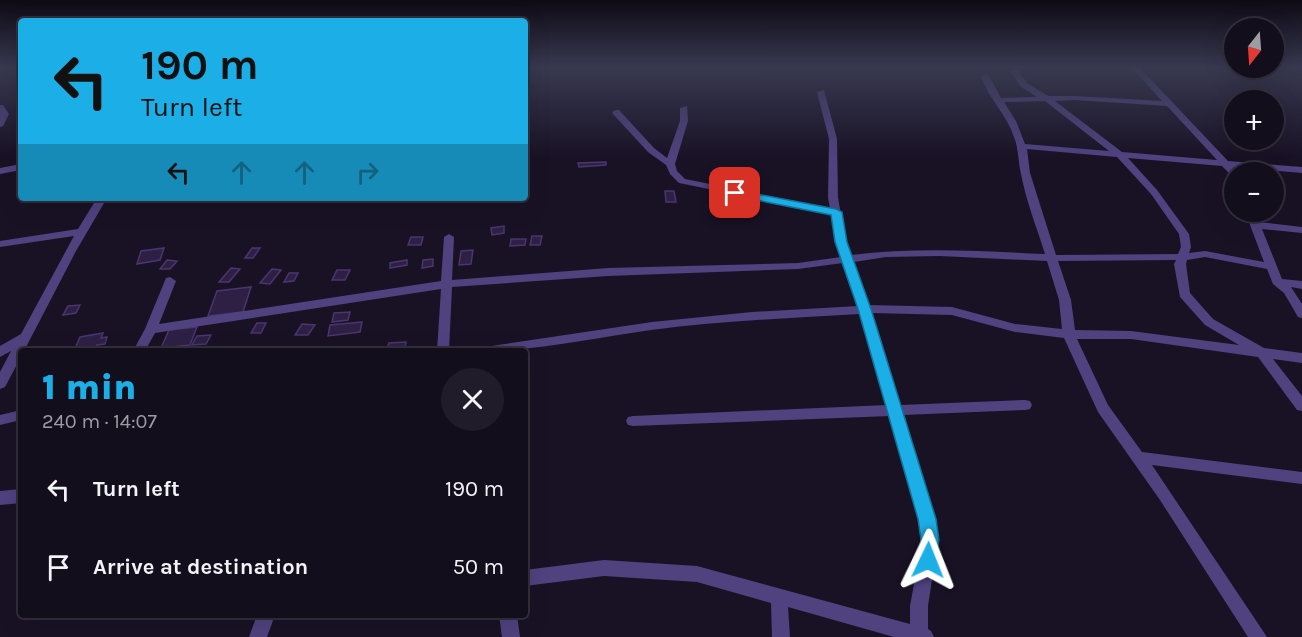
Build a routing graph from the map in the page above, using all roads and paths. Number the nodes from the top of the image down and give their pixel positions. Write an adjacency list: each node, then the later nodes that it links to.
1 (822, 98): 21 (street)
2 (997, 98): 5 (street)
3 (1165, 98): 6 (street)
4 (1046, 99): 5 (street); 6 (street); 12 (street)
5 (999, 100): 11 (street)
6 (1171, 104): 13 (street)
7 (0, 107): 10 (street)
8 (684, 108): 15 (street)
9 (616, 112): 15 (street)
10 (0, 124)
11 (1022, 146): 12 (street); 29 (street)
12 (1120, 154): 14 (street); 28 (street)
13 (1225, 162)
14 (1224, 163)
15 (670, 164): 21 (street)
16 (18, 168): 18 (street)
17 (1284, 169): 19 (street)
18 (0, 171)
19 (1302, 171)
20 (100, 201): 25 (street)
21 (836, 212): 30 (street)
22 (1255, 222): 23 (street)
23 (1255, 225): 24 (street); 31 (street)
24 (1302, 230)
25 (82, 232): 27 (street); 40 (street)
26 (449, 237): 34 (street)
27 (0, 244)
28 (1182, 257): 29 (street); 31 (street); 47 (street)
29 (1051, 258): 30 (street); 39 (street)
30 (847, 259): 34 (street); 36 (street)
31 (1273, 267): 33 (street)
32 (170, 281): 38 (street)
33 (1277, 282): 35 (street); 37 (street)
34 (447, 284): 38 (street); 43 (street)
35 (1302, 285)
36 (865, 309): 39 (street); 44 (street); 52 (street)
37 (1302, 314)
38 (151, 329): 42 (street)
39 (1069, 335): 47 (street); 56 (street)
40 (26, 336): 41 (street); 46 (street)
41 (20, 348)
42 (141, 348)
43 (443, 348)
44 (505, 348)
45 (18, 351): 49 (street)
46 (0, 352)
47 (1262, 353): 48 (street); 51 (street)
48 (1302, 358)
49 (0, 384)
50 (1025, 405): 52 (street)
51 (1302, 406)
52 (894, 410): 55 (street); 67 (street)
53 (18, 416): 54 (street)
54 (0, 420)
55 (633, 421)
56 (1138, 457): 57 (street); 68 (street)
57 (1302, 478)
58 (18, 496): 59 (street)
59 (0, 498)
60 (528, 578): 61 (street)
61 (779, 596): 66 (street); 67 (street)
62 (265, 618): 64 (street)
63 (508, 618): 65 (street)
64 (258, 637)
65 (511, 637)
66 (781, 637)
67 (922, 637)
68 (1258, 637)

